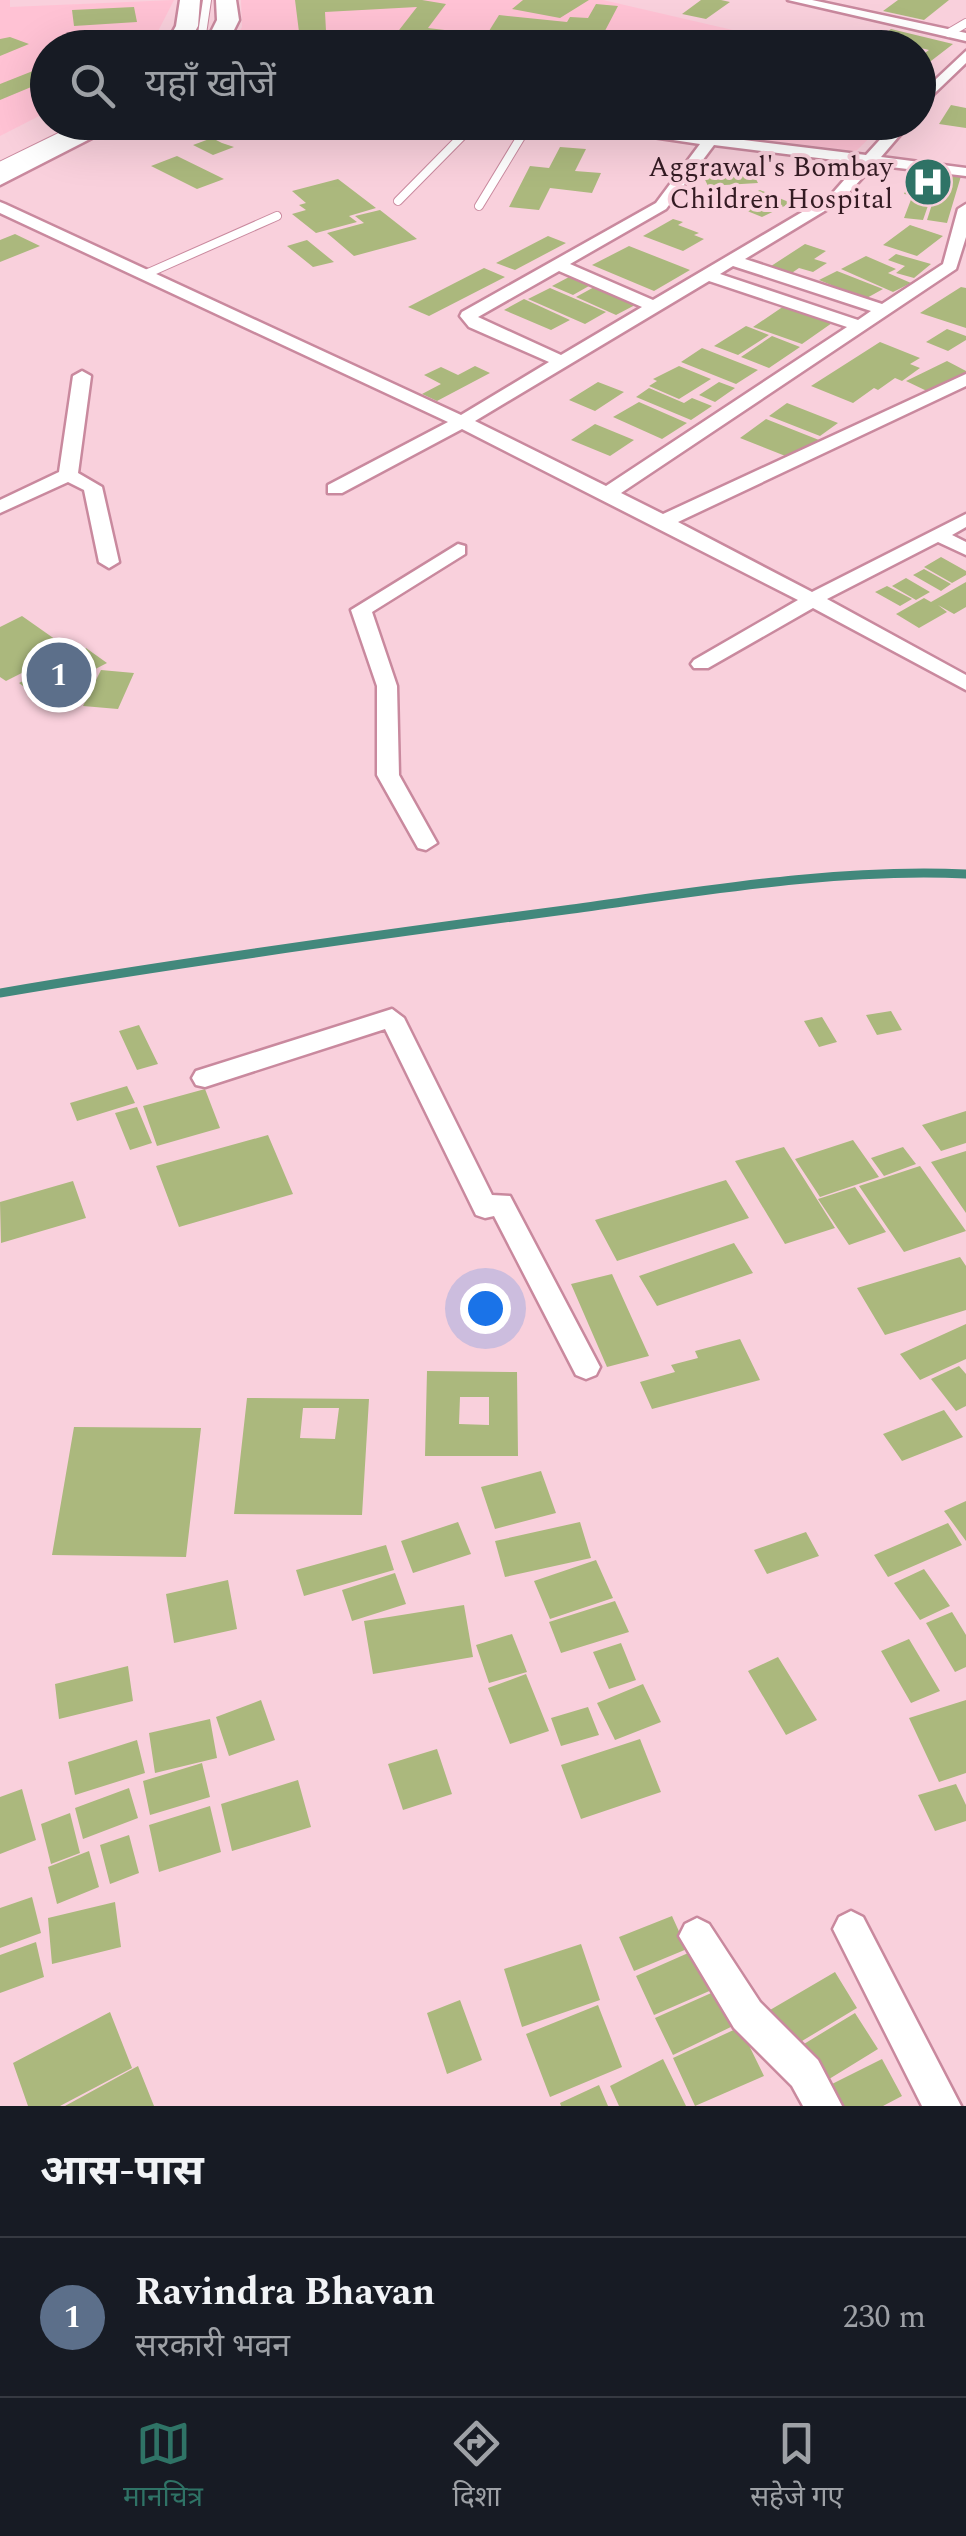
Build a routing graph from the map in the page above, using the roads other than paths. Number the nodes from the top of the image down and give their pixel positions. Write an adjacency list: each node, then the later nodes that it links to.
1 (190, 0): 6 (main road)
2 (208, 0): 7 (lane)
3 (226, 0): 8 (main road)
4 (803, 1): 9 (street)
5 (966, 23): 11 (lane)
6 (185, 30)
7 (203, 30)
8 (223, 30)
9 (935, 30)
10 (936, 30): 11 (street)
11 (949, 33): 12 (street)
12 (966, 38)
13 (966, 55): 14 (street)
14 (936, 86)
15 (30, 137): 23 (main road)
16 (53, 140): 25 (lane)
17 (76, 140): 27 (main road)
18 (458, 140): 28 (lane)
19 (519, 140): 29 (lane)
20 (694, 140): 22 (street)
21 (889, 140): 24 (street)
22 (709, 142): 24 (street); 34 (street)
23 (0, 152)
24 (871, 161): 26 (street); 33 (street)
25 (0, 166)
26 (966, 172)
27 (0, 178)
28 (398, 201)
29 (479, 206)
30 (0, 208): 36 (street)
31 (966, 208): 35 (street)
32 (277, 216): 36 (lane)
33 (731, 260): 37 (street); 39 (street)
34 (556, 264): 38 (street); 41 (street)
35 (958, 267): 39 (street)
36 (146, 274): 44 (street)
37 (708, 275): 38 (street); 40 (street)
38 (655, 306): 41 (street)
39 (887, 311): 40 (street)
40 (863, 327): 47 (street)
41 (562, 362): 44 (street)
42 (82, 376): 45 (street)
43 (966, 379): 49 (street)
44 (463, 421): 46 (street); 47 (street)
45 (68, 474): 48 (street); 54 (street)
46 (335, 489)
47 (609, 492): 49 (street)
48 (0, 507)
49 (666, 520): 55 (street)
50 (966, 520): 51 (street)
51 (938, 535): 53 (street); 55 (street)
52 (458, 550): 58 (street)
53 (966, 550)
54 (109, 562)
55 (815, 598): 56 (street); 57 (street)
56 (700, 664)
57 (966, 684)
58 (426, 843)
59 (205, 1078): 60 (street)
60 (586, 1366)
61 (851, 1929): 64 (street)
62 (697, 1936): 63 (street)
63 (823, 2106)
64 (942, 2106)

